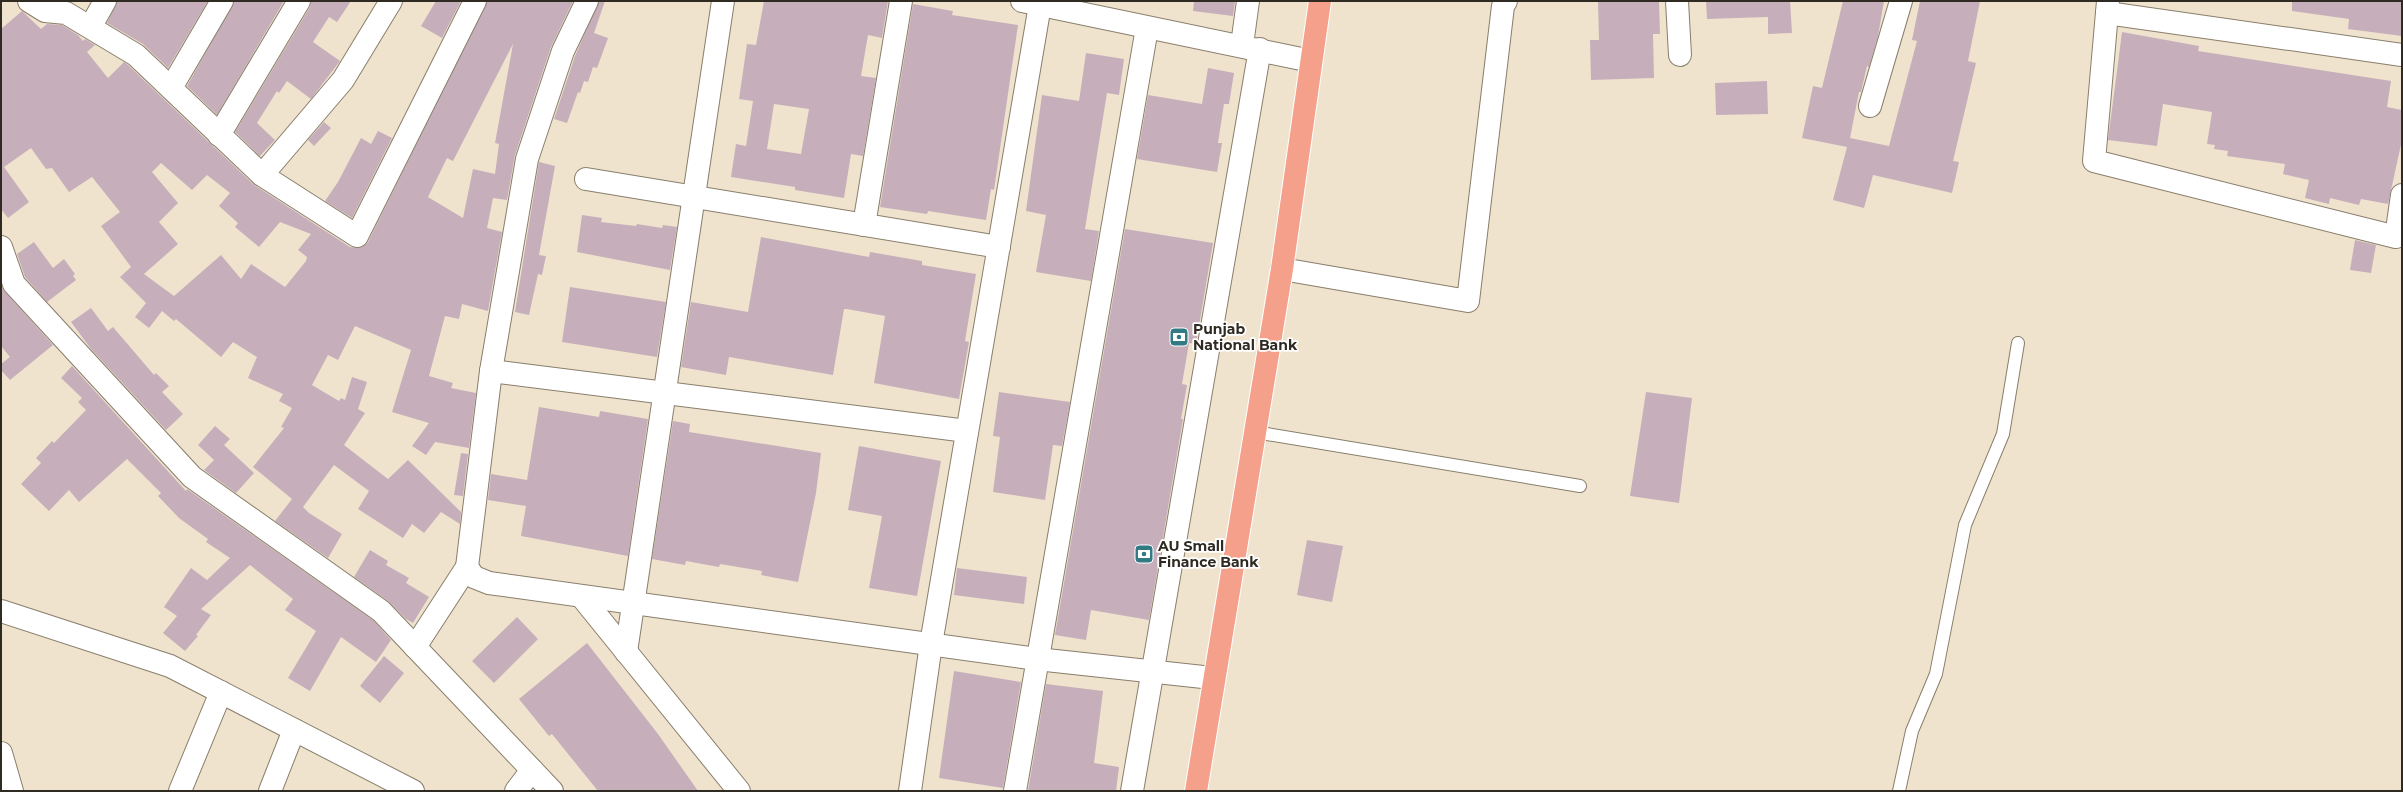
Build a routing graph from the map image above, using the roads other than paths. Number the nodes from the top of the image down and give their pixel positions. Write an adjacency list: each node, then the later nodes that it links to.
1 (29, 1): 18 (street)
2 (105, 1): 18 (street)
3 (222, 1): 24 (street)
4 (299, 1): 26 (street)
5 (391, 1): 27 (street)
6 (475, 1): 27 (street)
7 (587, 1): 36 (street)
8 (723, 1): 30 (street)
9 (901, 1): 31 (street)
10 (1248, 1): 20 (street)
11 (1308, 1): 23 (main road)
12 (1320, 1): 23 (main road)
13 (1506, 1): 34 (street)
14 (1678, 1): 21 (street)
15 (1901, 1): 25 (street)
16 (1031, 3): 19 (street); 33 (street)
17 (2108, 7): 22 (street); 29 (street)
18 (91, 26): 24 (street)
19 (1147, 28): 20 (street); 48 (street)
20 (1251, 47): 23 (street); 49 (street)
21 (1680, 55)
22 (2402, 55)
23 (1305, 60): 34 (main road); 50 (main road)
24 (171, 88): 26 (street)
25 (1870, 106)
26 (219, 135): 27 (street)
27 (262, 175)
28 (586, 179): 30 (street)
29 (2402, 195)
30 (694, 196): 31 (street); 37 (street)
31 (864, 225): 33 (street)
32 (1, 247): 46 (street)
33 (999, 247): 38 (street)
34 (1282, 269): 39 (main road)
35 (2018, 343): 67 (lane)
36 (491, 371): 37 (street); 41 (street)
37 (665, 393): 38 (street); 43 (street)
38 (968, 431): 45 (street)
39 (1255, 432): 40 (lane); 66 (main road)
40 (1580, 486)
41 (467, 567): 42 (street); 46 (street)
42 (581, 596): 43 (street); 47 (street)
43 (634, 603): 45 (street); 47 (street)
44 (1, 611): 51 (street)
45 (931, 644): 48 (street); 62 (street)
46 (416, 647): 54 (street)
47 (626, 652): 61 (street)
48 (1037, 659): 49 (street); 63 (street)
49 (1152, 670): 50 (street); 64 (street)
50 (1203, 678): 65 (main road)
51 (222, 692): 52 (street); 56 (street)
52 (294, 730): 57 (street); 58 (street)
53 (1, 753): 55 (street)
54 (532, 770): 59 (street); 60 (street)
55 (12, 791)
56 (180, 791)
57 (270, 791)
58 (413, 791)
59 (516, 791)
60 (552, 791)
61 (739, 791)
62 (910, 791)
63 (1014, 791)
64 (1132, 791)
65 (1184, 791)
66 (1196, 791)
67 (1899, 791)

